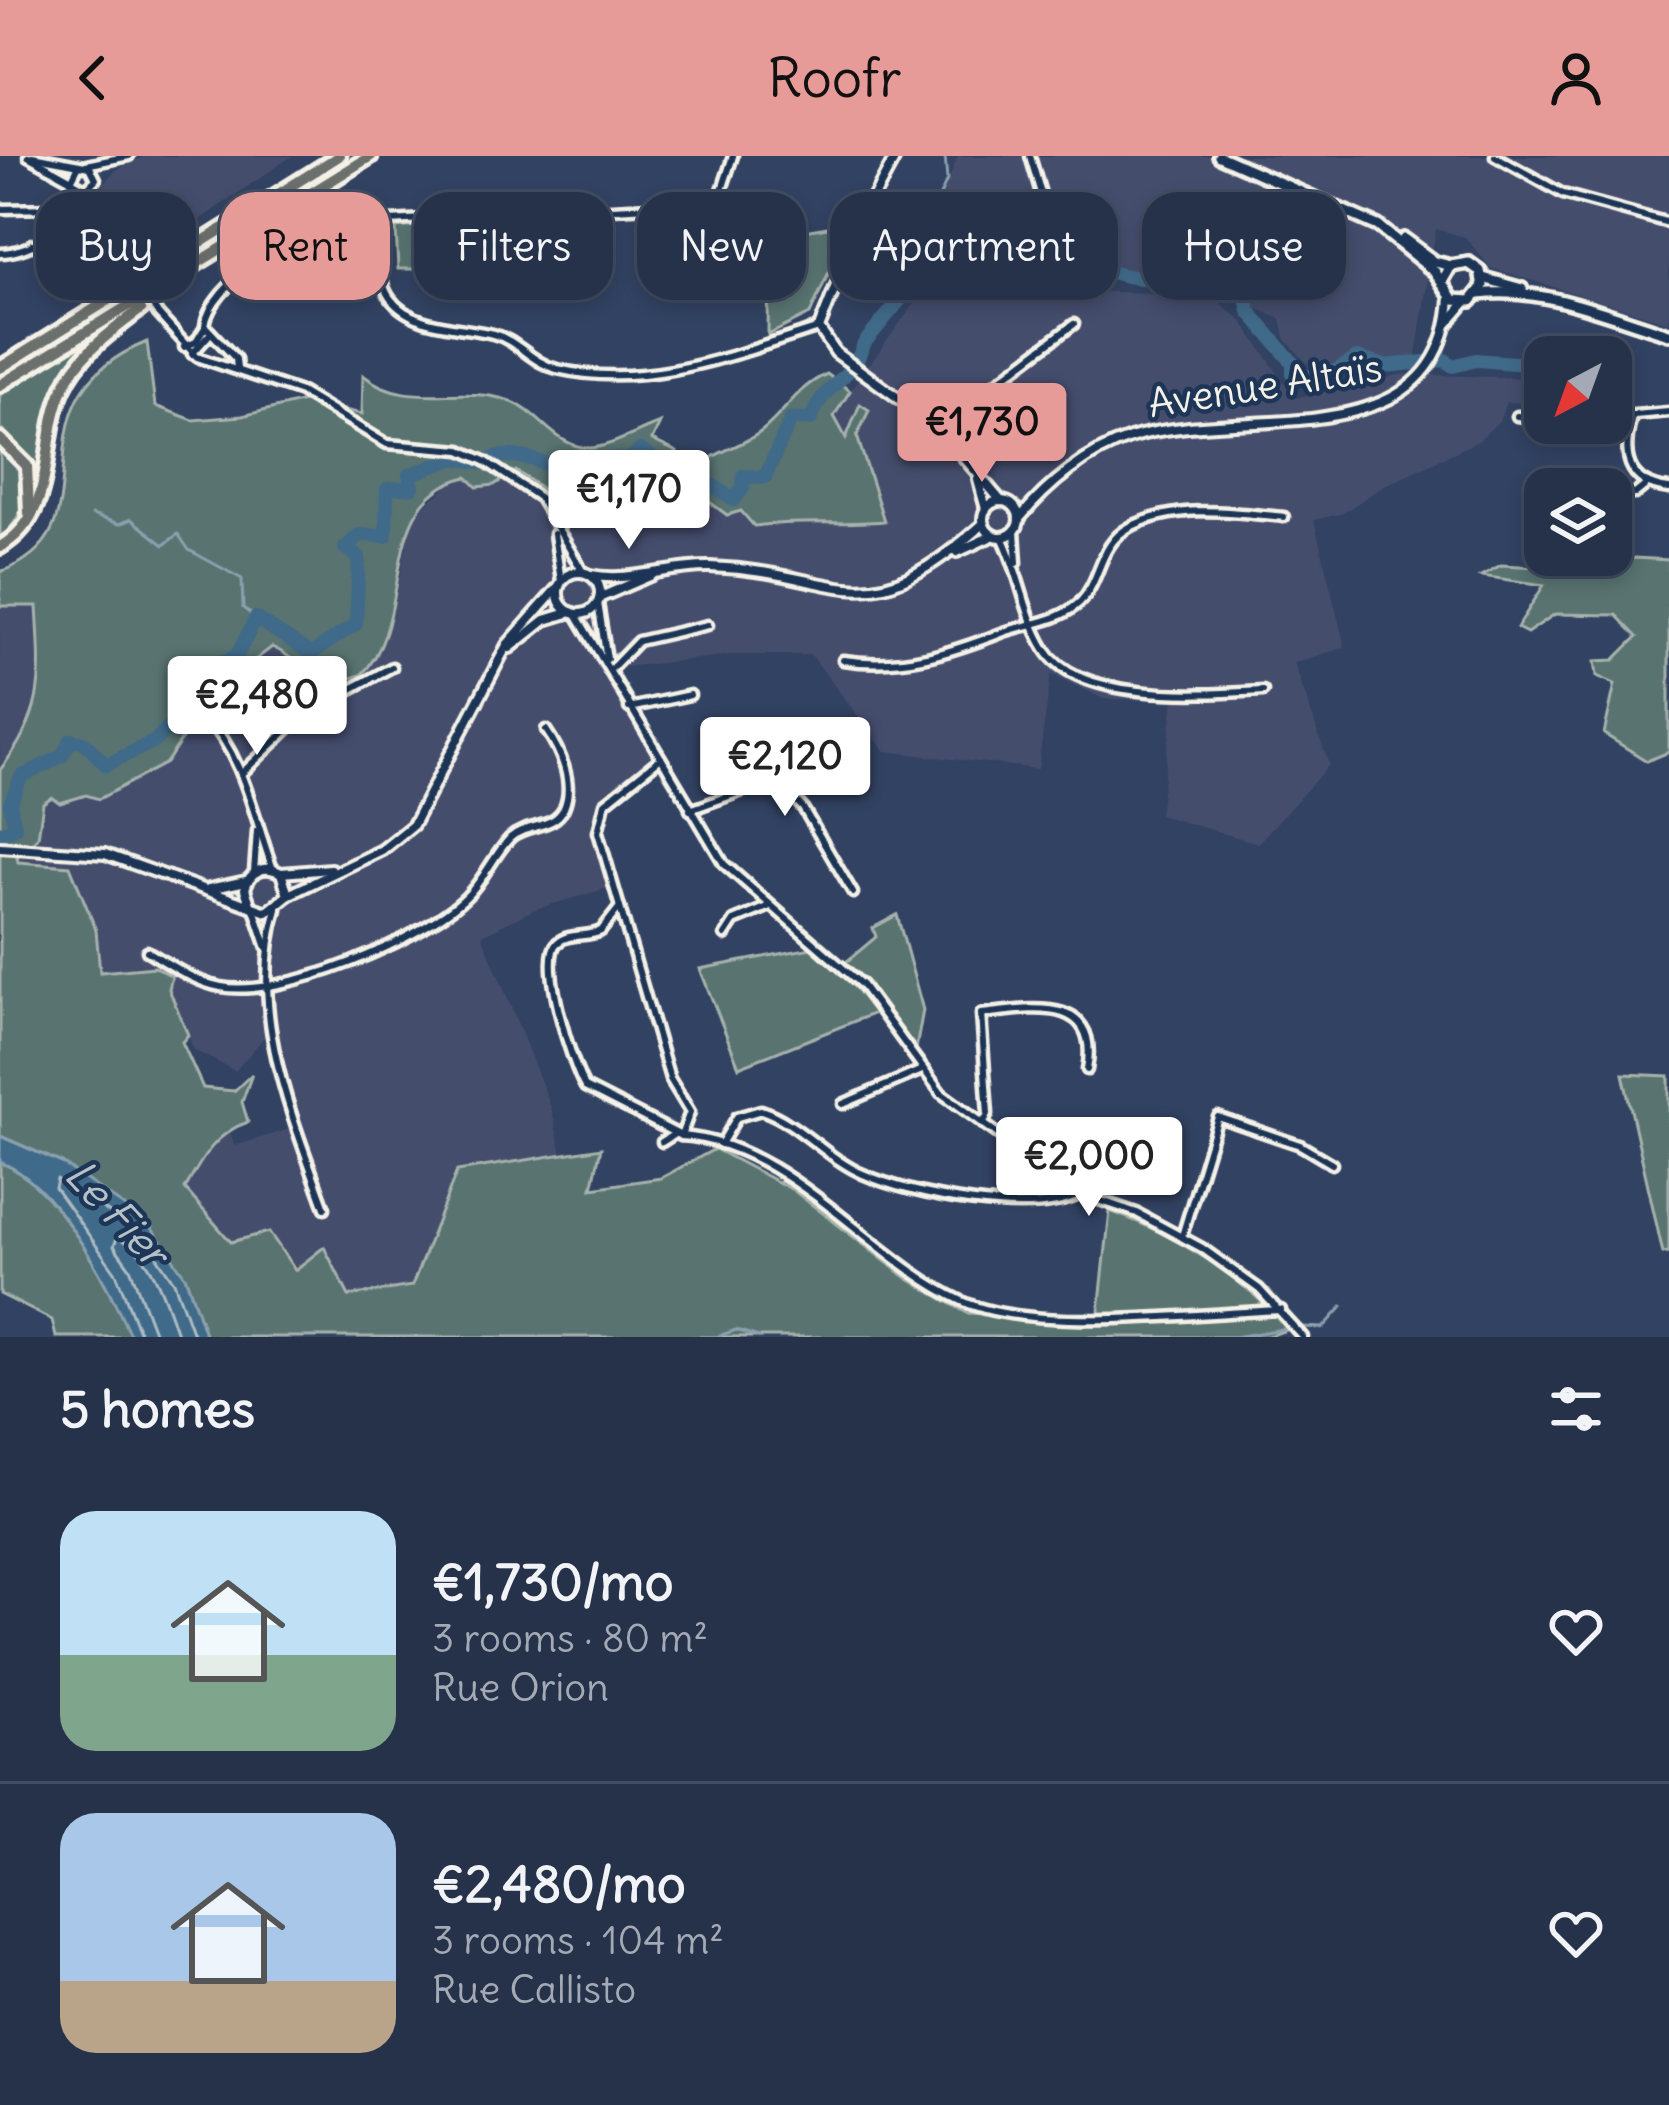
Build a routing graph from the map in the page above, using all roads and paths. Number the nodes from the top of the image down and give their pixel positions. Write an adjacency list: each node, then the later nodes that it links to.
1 (30, 156): 11 (street); 13 (street)
2 (129, 156): 10 (street)
3 (339, 156): 45 (highway)
4 (371, 156): 26 (highway)
5 (733, 156): 20 (street)
6 (896, 156): 40 (street)
7 (1030, 156): 18 (street)
8 (1219, 156): 22 (main road)
9 (1495, 156): 21 (street)
10 (112, 163): 11 (street); 12 (street)
11 (82, 165): 12 (street); 13 (street)
12 (96, 178): 14 (street)
13 (70, 181): 15 (street)
14 (90, 188): 15 (street); 17 (street)
15 (79, 189): 16 (street); 19 (street)
16 (82, 192)
17 (90, 192)
18 (1041, 192)
19 (0, 207)
20 (390, 221)
21 (1669, 223)
22 (1378, 226): 25 (main road); 28 (main road)
23 (32, 244): 23 (street); 24 (street)
24 (0, 253)
25 (1451, 266): 27 (main road); 28 (main road)
26 (196, 267)
27 (1483, 278): 29 (main road); 37 (main road)
28 (1443, 280): 32 (main road)
29 (1479, 294): 36 (main road); 37 (main road)
30 (220, 295): 41 (street)
31 (390, 295): 40 (street)
32 (1450, 297): 36 (main road); 39 (street)
33 (142, 300): 47 (highway)
34 (150, 300): 43 (street, bridge)
35 (152, 300): 67 (highway)
36 (1466, 302): 39 (street)
37 (1579, 305): 42 (main road)
38 (1074, 324): 52 (street)
39 (1447, 325): 58 (street, Avenue Altaïs)
40 (819, 328): 52 (street)
41 (206, 330): 43 (street); 44 (street); 46 (street)
42 (1669, 334)
43 (183, 347): 44 (street)
44 (192, 354): 46 (street)
45 (0, 364)
46 (237, 369): 65 (street)
47 (0, 385)
48 (1669, 412): 51 (street)
49 (1517, 416): 50 (street)
50 (1524, 417)
51 (1632, 417)
52 (938, 427): 55 (street)
53 (0, 439): 67 (highway)
54 (1627, 444): 56 (street)
55 (976, 473): 60 (street); 61 (street)
56 (1647, 485): 57 (street); 59 (street)
57 (1669, 489)
58 (1044, 490): 60 (street, Avenue Altaïs); 63 (street, Avenue Altaïs)
59 (1632, 494)
60 (1006, 502): 61 (street); 63 (street)
61 (986, 509): 64 (street)
62 (1284, 517): 77 (street)
63 (1019, 519): 66 (street)
64 (984, 524): 68 (street); 70 (street)
65 (553, 525): 73 (street); 74 (street)
66 (1015, 531): 68 (street); 71 (street)
67 (19, 532): 69 (highway)
68 (998, 536): 70 (street); 71 (street)
69 (0, 547)
70 (950, 555): 72 (street)
71 (1017, 567): 77 (street)
72 (665, 570): 73 (street); 75 (street)
73 (587, 573): 74 (street); 75 (street)
74 (560, 584): 76 (street); 79 (street)
75 (598, 601): 76 (street); 81 (street)
76 (573, 613): 79 (street); 81 (street)
77 (1034, 624): 80 (street); 83 (street)
78 (708, 625): 81 (street)
79 (501, 658): 93 (street)
80 (843, 660)
81 (609, 666): 85 (street)
82 (392, 667): 89 (street)
83 (1263, 691)
84 (690, 695): 85 (street)
85 (629, 707): 88 (street)
86 (206, 717): 89 (street)
87 (546, 730): 108 (street)
88 (661, 758): 90 (street); 100 (street)
89 (241, 774): 91 (street)
90 (690, 810): 97 (street); 101 (street)
91 (257, 827): 94 (street); 95 (street)
92 (5, 847): 96 (street)
93 (339, 868): 94 (street); 98 (street)
94 (277, 871): 95 (street); 98 (street)
95 (250, 877): 96 (street); 99 (street)
96 (202, 889): 99 (street)
97 (854, 893)
98 (288, 895): 102 (street)
99 (252, 905): 102 (street); 107 (street)
100 (620, 905): 103 (street); 104 (street)
101 (768, 907): 105 (street); 109 (street)
102 (277, 909): 107 (street)
103 (614, 919): 104 (street); 113 (street)
104 (628, 929): 113 (street)
105 (725, 935)
106 (147, 951): 108 (street)
107 (269, 957): 108 (street)
108 (267, 990): 118 (street)
109 (922, 1070): 111 (street); 112 (street)
110 (1087, 1070): 112 (street)
111 (843, 1105)
112 (982, 1124): 117 (street)
113 (677, 1135): 114 (street); 115 (street)
114 (662, 1142)
115 (721, 1144): 117 (street); 120 (street)
116 (1332, 1164): 119 (street)
117 (1081, 1194): 119 (street)
118 (326, 1208)
119 (1182, 1236): 120 (street)
120 (1281, 1310): 121 (street)
121 (1303, 1337)

